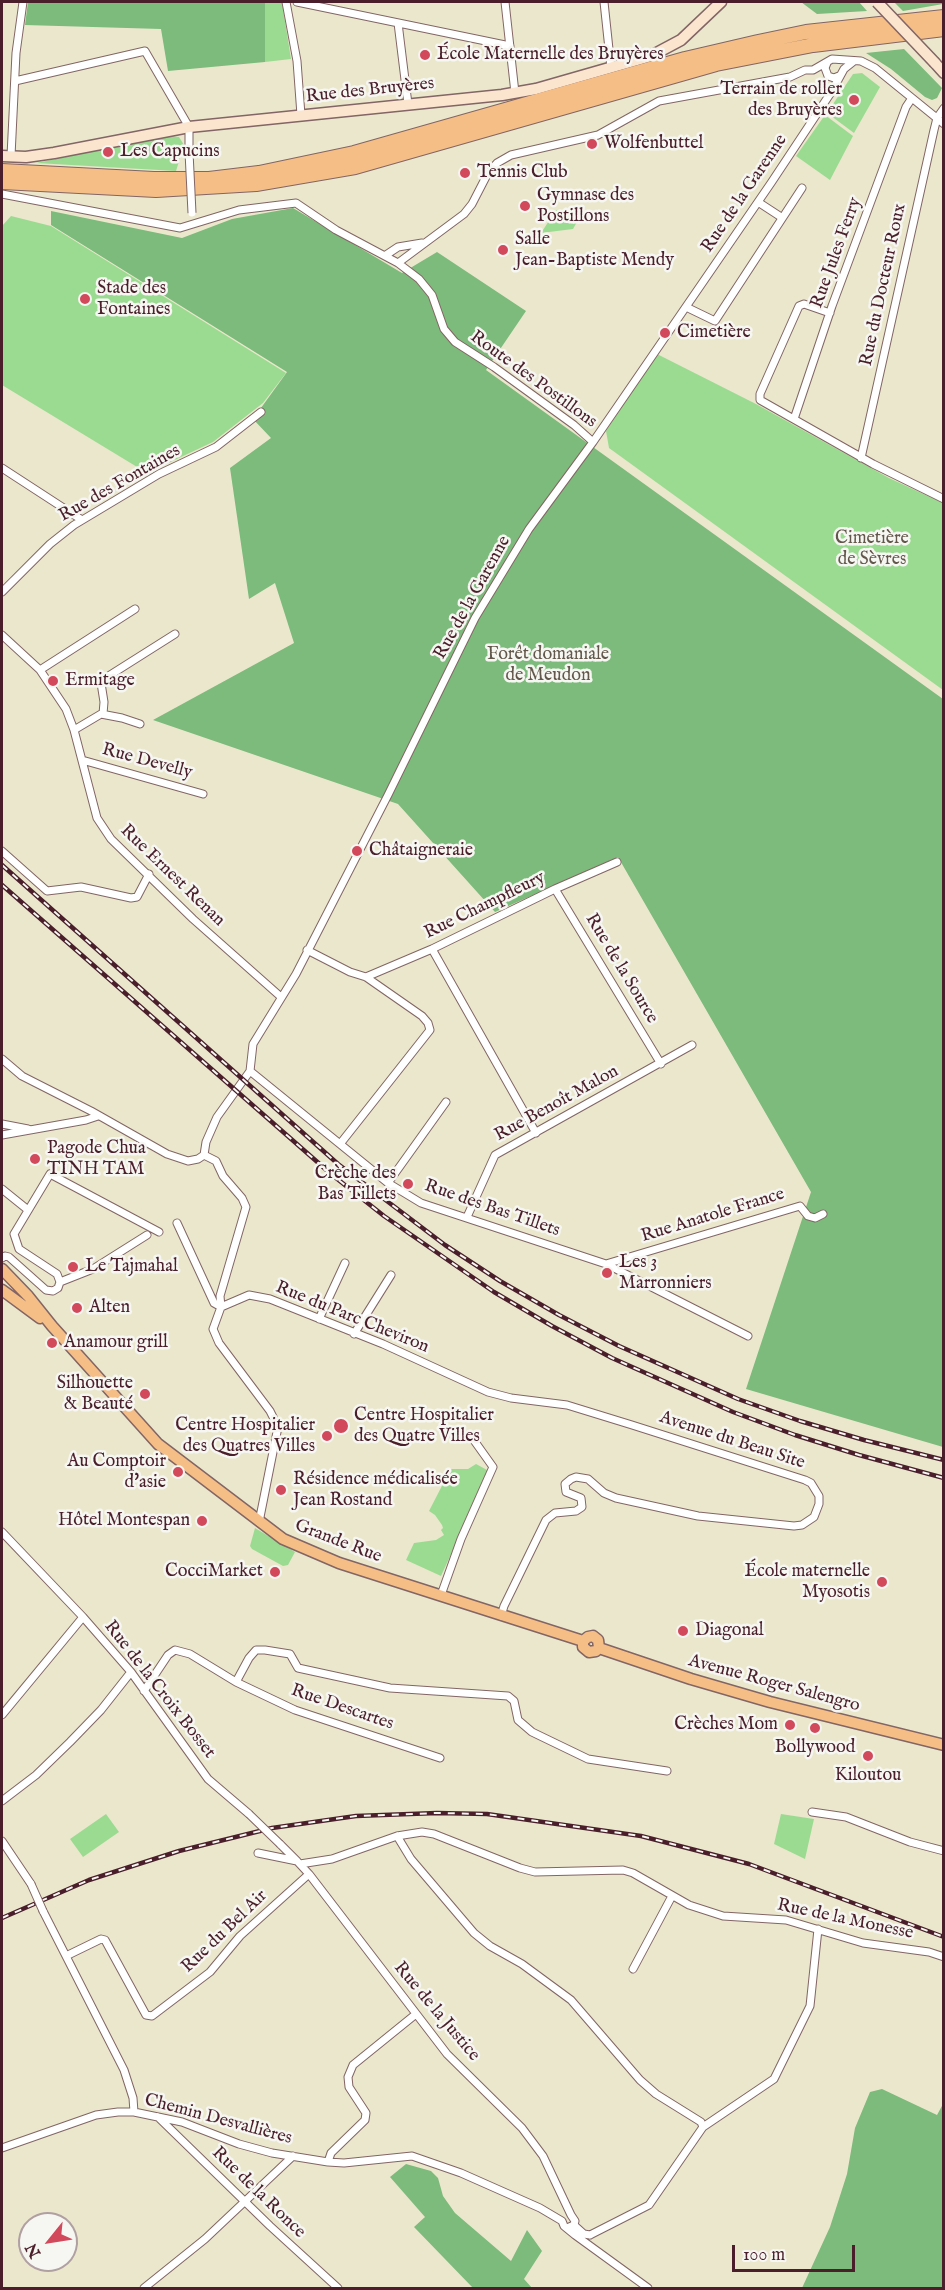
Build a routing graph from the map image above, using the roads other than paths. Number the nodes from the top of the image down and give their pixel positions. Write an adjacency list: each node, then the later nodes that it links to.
1 (23, 2): 23 (street)
2 (286, 2): 29 (street)
3 (297, 2): 11 (street)
4 (505, 2): 13 (street)
5 (604, 2): 17 (street)
6 (721, 2): 17 (street, Rue des Bruyères)
7 (878, 2): 20 (street, bridge)
8 (944, 11): 10 (highway)
9 (944, 16): 10 (highway)
10 (908, 20): 34 (highway)
11 (398, 23): 13 (street); 27 (street)
12 (944, 29): 35 (highway)
13 (510, 46): 25 (street)
14 (840, 61): 15 (street); 16 (street); 19 (street)
15 (854, 61): 19 (street); 26 (street)
16 (827, 63): 18 (street); 21 (street)
17 (611, 68): 25 (street, Rue des Bruyères)
18 (813, 69): 21 (street); 41 (street)
19 (844, 69): 22 (street)
20 (944, 73)
21 (827, 75): 22 (street); 24 (street)
22 (839, 76): 24 (street, Rue de la Garenne)
23 (15, 81): 32 (street); 33 (street)
24 (832, 91): 38 (street, Rue de la Garenne)
25 (515, 93): 27 (street, Rue des Bruyères)
26 (912, 98): 30 (street); 45 (street, Rue Jules Ferry)
27 (408, 104): 29 (street, Rue des Bruyères)
28 (944, 108): 30 (street)
29 (301, 115): 32 (street, Rue des Bruyères)
30 (937, 118): 31 (street); 49 (street, Rue du Docteur Roux)
31 (944, 124)
32 (189, 127): 33 (street, Rue des Bruyères); 40 (street, bridge)
33 (6, 156)
34 (2, 171)
35 (2, 182)
36 (802, 188): 39 (street)
37 (2, 194): 40 (street, Route des Postillons)
38 (758, 202): 39 (street); 44 (street, Rue de la Garenne)
39 (781, 217): 44 (street)
40 (193, 225): 42 (street, Route des Postillons)
41 (427, 241): 42 (street); 43 (street)
42 (386, 255): 43 (street, Route des Postillons)
43 (398, 263): 48 (street, Route des Postillons)
44 (686, 307): 48 (street, Rue de la Garenne)
45 (830, 312): 47 (street, Rue Jules Ferry); 47 (street)
46 (261, 412): 52 (street, Rue des Fontaines)
47 (794, 419): 49 (street)
48 (593, 442): 68 (street, Rue de la Garenne)
49 (861, 458): 51 (street)
50 (2, 468): 52 (street)
51 (943, 497)
52 (82, 520): 53 (street, Rue des Fontaines)
53 (2, 592)
54 (135, 609): 57 (street)
55 (175, 634): 58 (street)
56 (2, 635): 57 (street, Rue Ernest Renan)
57 (40, 670): 60 (street, Rue Ernest Renan)
58 (103, 714): 59 (street); 60 (street)
59 (140, 724)
60 (74, 730): 61 (street, Rue Ernest Renan)
61 (82, 760): 62 (street, Rue Develly); 65 (street, Rue Ernest Renan)
62 (203, 794)
63 (2, 851): 65 (street)
64 (617, 862): 66 (street, Rue Champfleury)
65 (149, 874): 70 (street, Rue Ernest Renan)
66 (555, 889): 67 (street, Rue Champfleury); 73 (street, Rue de la Source)
67 (432, 949): 69 (street, Rue Champfleury); 79 (street)
68 (307, 950): 69 (street); 70 (street, Rue de la Garenne)
69 (366, 976): 81 (street)
70 (281, 997): 74 (street, Rue de la Garenne)
71 (692, 1045): 73 (street, Rue Benoît Malon)
72 (2, 1059): 76 (street)
73 (661, 1064): 79 (street, Rue Benoît Malon)
74 (250, 1071): 81 (street, Rue des Bas Tillets); 82 (street, Rue de la Garenne)
75 (446, 1102): 83 (street)
76 (98, 1116): 78 (street); 82 (street)
77 (2, 1125): 78 (street)
78 (34, 1129): 80 (street)
79 (536, 1133): 87 (street, Rue Benoît Malon)
80 (2, 1135)
81 (340, 1144): 83 (street, Rue des Bas Tillets)
82 (204, 1155): 98 (street)
83 (388, 1183): 87 (street, Rue des Bas Tillets)
84 (2, 1189): 85 (street)
85 (28, 1210): 89 (street); 96 (street)
86 (823, 1214): 93 (street, Rue Anatole France)
87 (467, 1217): 93 (street, Rue des Bas Tillets)
88 (177, 1223): 98 (street)
89 (159, 1232)
90 (147, 1235): 96 (street)
91 (2, 1258): 96 (street)
92 (345, 1263): 99 (street)
93 (606, 1264): 102 (street, Rue des Bas Tillets)
94 (2, 1269): 100 (main road, Grande Rue)
95 (391, 1275): 101 (street)
96 (60, 1282)
97 (2, 1290): 100 (main road, Grande Rue)
98 (221, 1307): 99 (street, Rue du Parc Cheviron); 105 (street)
99 (319, 1319): 101 (street, Rue du Parc Cheviron)
100 (52, 1326): 105 (main road, Grande Rue)
101 (354, 1334): 103 (street, Rue du Parc Cheviron)
102 (748, 1336)
103 (632, 1425): 108 (street, Avenue du Beau Site)
104 (460, 1435): 107 (street)
105 (259, 1522): 107 (main road, Grande Rue)
106 (2, 1532): 109 (street, Rue de la Croix Bosset)
107 (441, 1596): 108 (main road, Grande Rue)
108 (501, 1616): 110 (main road, Grande Rue)
109 (83, 1617): 111 (street, Rue de la Croix Bosset); 114 (street)
110 (581, 1641): 115 (main road, Avenue Roger Salengro)
111 (131, 1672): 113 (street, Rue de la Croix Bosset); 118 (street)
112 (236, 1682): 113 (street, Rue Descartes); 116 (street, Rue Descartes); 117 (street)
113 (144, 1691): 124 (street, Rue de la Croix Bosset, bridge)
114 (2, 1715)
115 (944, 1744)
116 (440, 1758)
117 (667, 1771)
118 (2, 1801)
119 (812, 1812): 122 (street)
120 (397, 1836): 124 (street, Rue de la Monesse); 126 (street, Rue de la Monesse); 134 (street)
121 (3, 1843): 128 (street, bridge)
122 (944, 1851)
123 (258, 1853): 124 (street)
124 (298, 1863): 125 (street, Rue de la Justice)
125 (309, 1874): 128 (street, Rue du Bel Air); 131 (street, Rue de la Justice)
126 (672, 1896): 127 (street, Rue de la Monesse); 130 (street)
127 (818, 1929): 129 (street, Rue de la Monesse); 134 (street)
128 (66, 1956): 132 (street)
129 (944, 1957)
130 (633, 1969)
131 (416, 2014): 137 (street); 139 (street, Rue de la Justice)
132 (134, 2112): 133 (street, Chemin Desvallières); 135 (street, Chemin Desvallières)
133 (158, 2117): 136 (street, Chemin Desvallières); 138 (street, Rue de la Ronce)
134 (703, 2127): 142 (street)
135 (2, 2148)
136 (293, 2156): 137 (street, Chemin Desvallières); 138 (street)
137 (328, 2162): 140 (street, Chemin Desvallières)
138 (246, 2202): 144 (street); 145 (street, Rue de la Ronce)
139 (571, 2215): 140 (street); 141 (street, Rue de la Justice)
140 (562, 2221): 141 (street)
141 (571, 2226): 142 (street); 143 (street)
142 (590, 2235): 143 (street)
143 (590, 2245): 146 (street)
144 (144, 2289)
145 (338, 2289)
146 (648, 2289)

